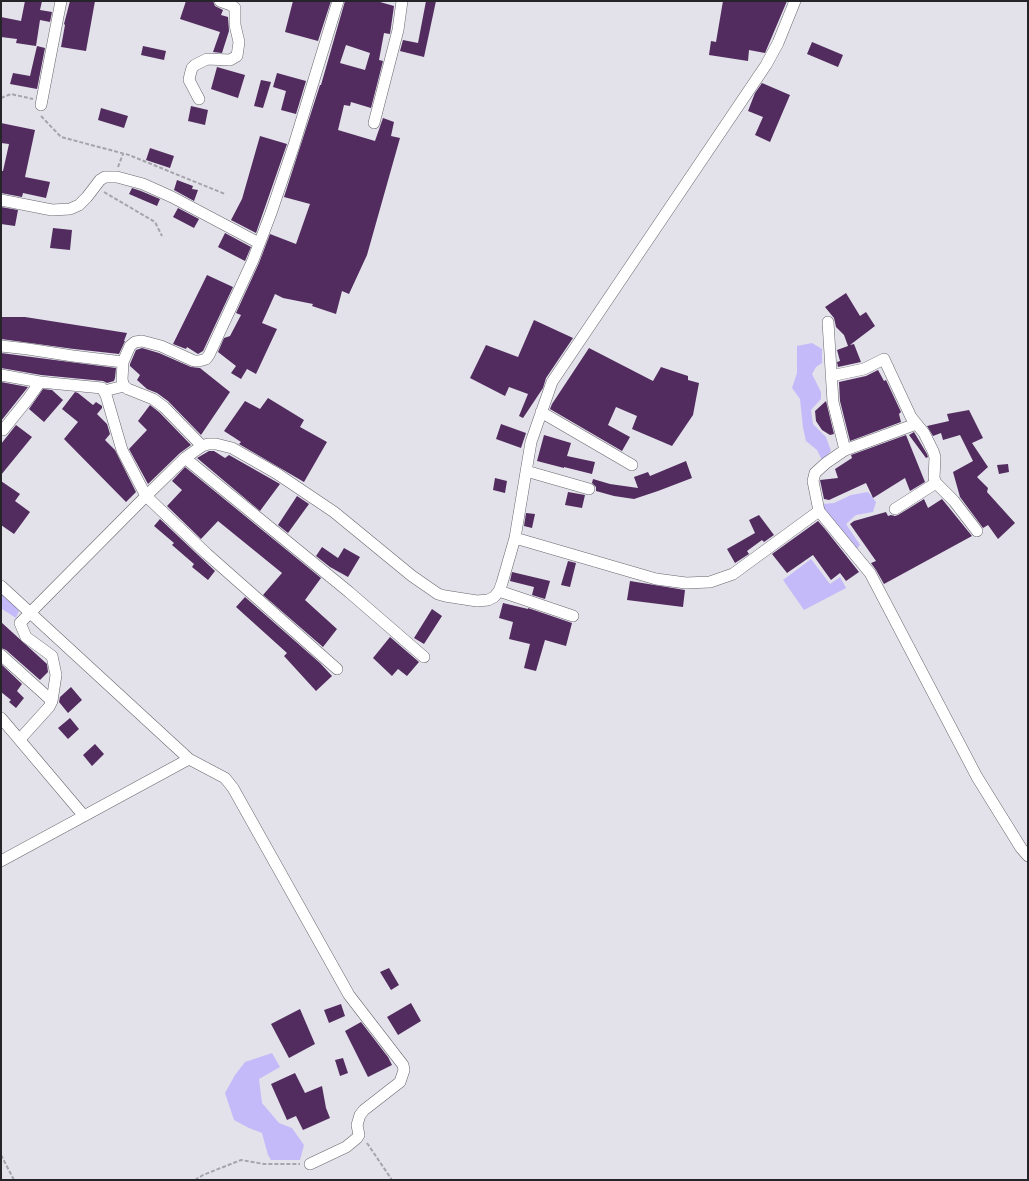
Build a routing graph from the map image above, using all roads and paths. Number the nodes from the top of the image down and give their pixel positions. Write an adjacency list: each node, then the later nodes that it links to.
1 (61, 1): 8 (street)
2 (220, 1): 7 (street)
3 (338, 1): 14 (street)
4 (402, 1): 9 (street)
5 (795, 1): 23 (street)
6 (1, 98): 8 (path)
7 (199, 99)
8 (41, 110): 11 (path)
9 (374, 123)
10 (95, 186): 12 (street); 13 (path); 14 (street)
11 (225, 194)
12 (1, 200)
13 (162, 236)
14 (259, 243): 17 (street)
15 (828, 322): 19 (street)
16 (1, 346): 17 (street)
17 (123, 362): 21 (street)
18 (1, 375): 20 (street)
19 (831, 376): 24 (street); 27 (street)
20 (40, 382): 22 (street); 25 (street)
21 (124, 386): 22 (street); 26 (street)
22 (104, 391): 33 (street)
23 (541, 412): 29 (street); 30 (street)
24 (916, 424): 27 (street); 31 (street)
25 (2, 431)
26 (202, 446): 28 (street); 39 (street)
27 (845, 450): 35 (street)
28 (185, 458): 33 (street); 43 (street)
29 (632, 465)
30 (526, 471): 32 (street); 37 (street)
31 (936, 483): 34 (street); 36 (street)
32 (589, 489)
33 (146, 496): 40 (street); 44 (street)
34 (895, 509)
35 (819, 511): 37 (street); 50 (street)
36 (977, 532)
37 (515, 538): 39 (street)
38 (1, 586): 40 (street)
39 (499, 591): 41 (street)
40 (30, 612): 45 (street); 48 (street)
41 (573, 616)
42 (1, 655): 45 (street)
43 (424, 657)
44 (337, 669)
45 (52, 701): 47 (street)
46 (1, 718): 47 (street)
47 (20, 740): 49 (street)
48 (189, 759): 49 (street); 52 (street)
49 (84, 816): 51 (street)
50 (1028, 856)
51 (1, 861)
52 (359, 1135): 54 (street); 57 (path)
53 (1, 1155): 55 (path)
54 (310, 1164): 56 (path)
55 (14, 1180)
56 (196, 1180)
57 (392, 1180)

